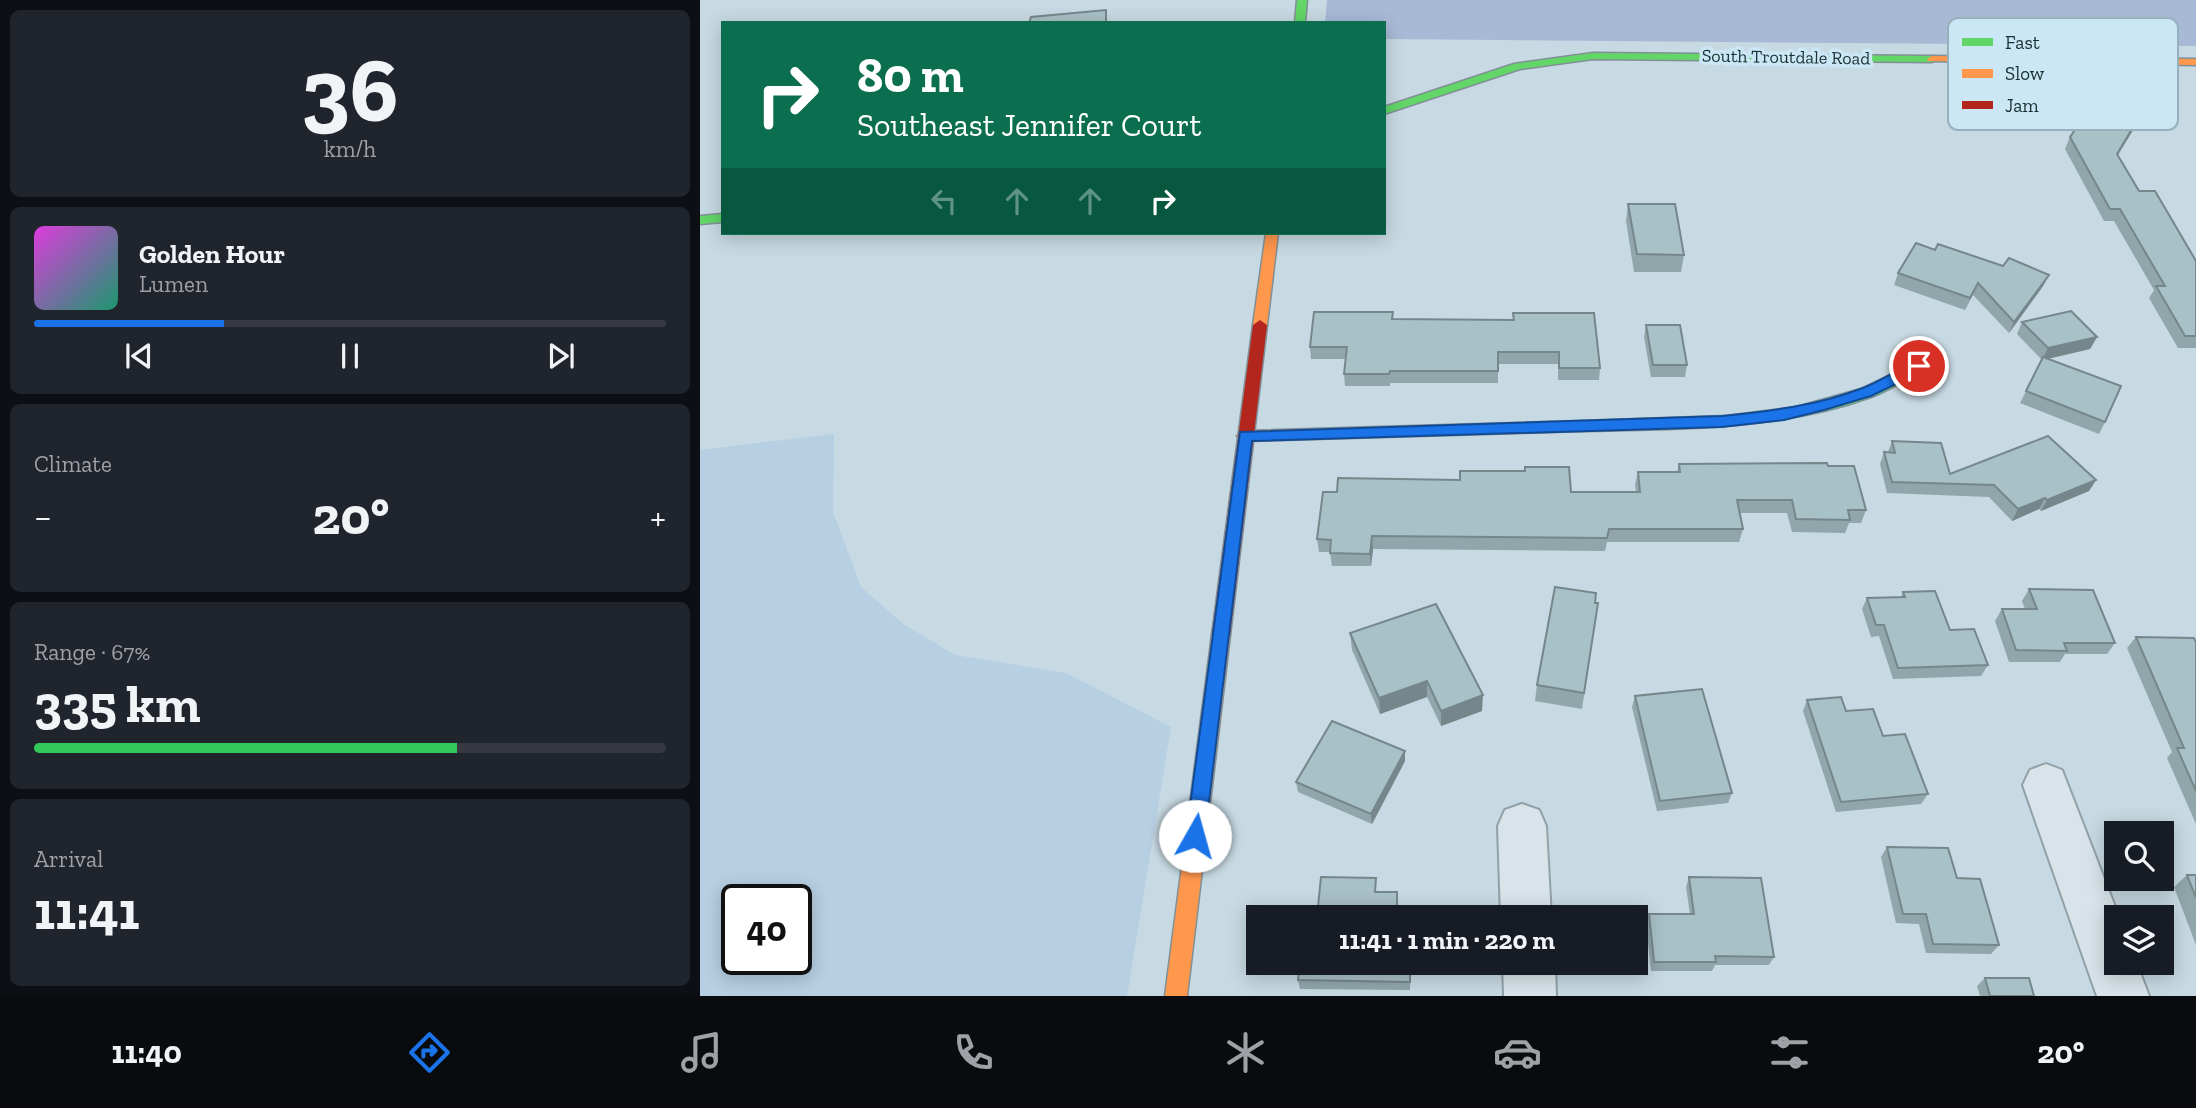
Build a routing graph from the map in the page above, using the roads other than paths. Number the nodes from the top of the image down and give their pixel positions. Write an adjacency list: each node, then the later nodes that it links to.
1 (1302, 0): 2 (street)
2 (1300, 21)
3 (1948, 60): 6 (street, South Troutdale Road)
4 (2178, 62): 5 (street, South Troutdale Road)
5 (2196, 62)
6 (1386, 110)
7 (721, 218): 8 (street)
8 (700, 220)
9 (1272, 235): 11 (street)
10 (1919, 366): 11 (street)
11 (1245, 436): 16 (street)
12 (2046, 785): 18 (street)
13 (1522, 827): 14 (street)
14 (1525, 905)
15 (1529, 975): 17 (street)
16 (1175, 996)
17 (1530, 996)
18 (2123, 996)

